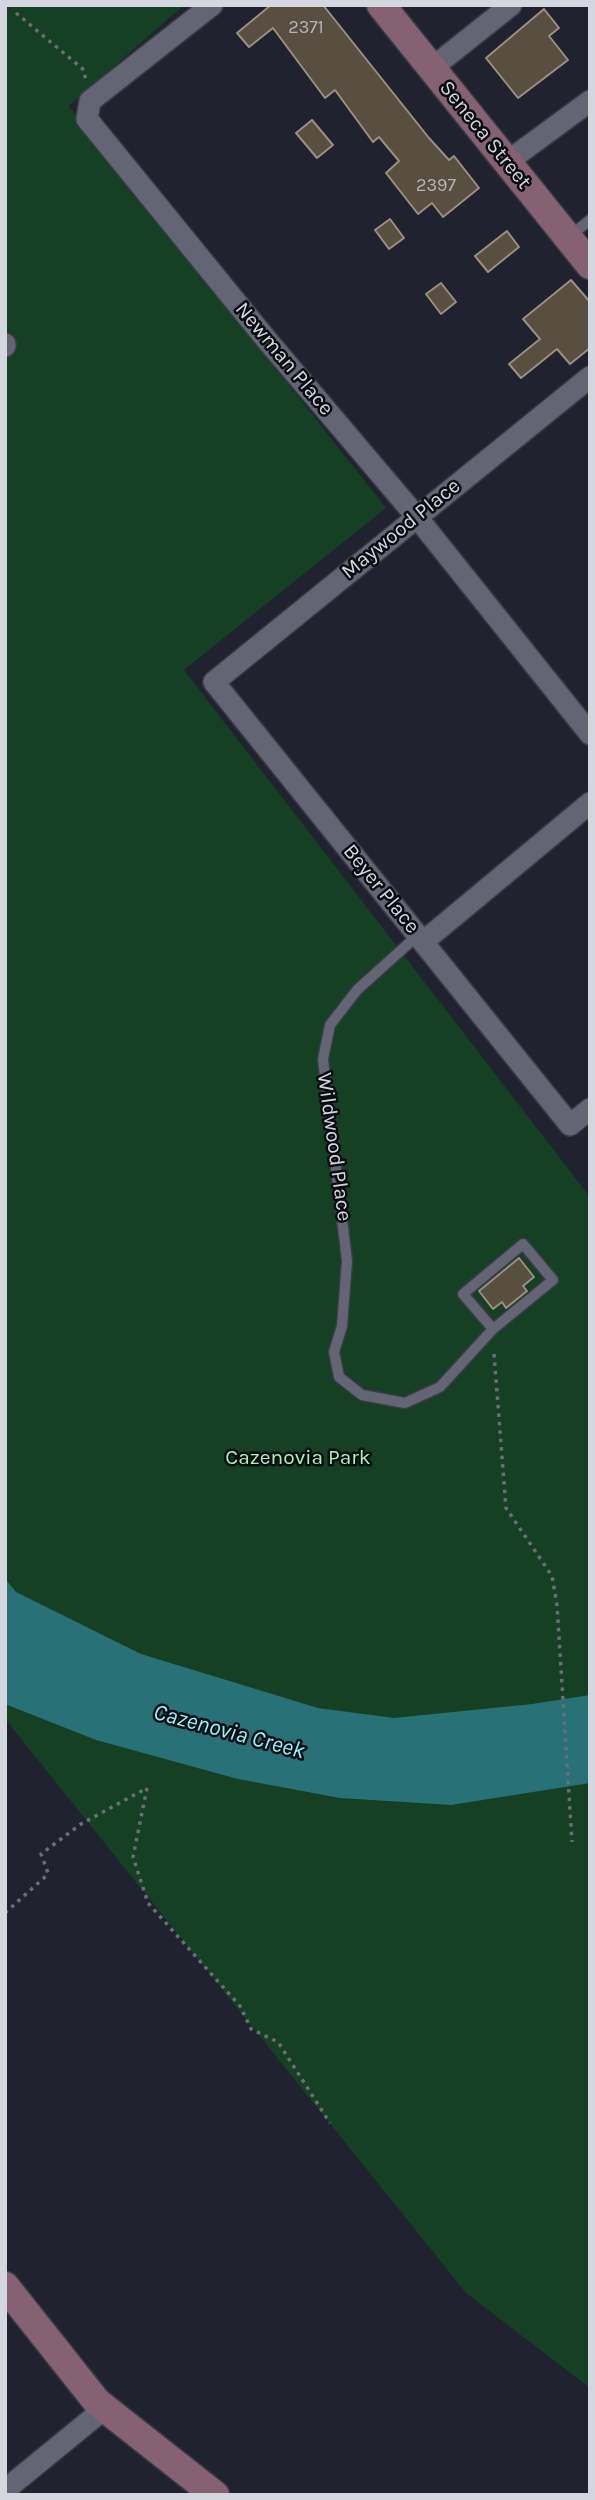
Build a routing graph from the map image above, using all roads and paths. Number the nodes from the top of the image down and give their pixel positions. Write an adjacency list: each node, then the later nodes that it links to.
1 (212, 5): 7 (street)
2 (381, 5): 5 (main road, Seneca Street)
3 (512, 5): 5 (street)
4 (16, 13): 7 (path)
5 (432, 68): 8 (main road, Seneca Street)
6 (590, 101): 8 (street)
7 (90, 102): 13 (street, Newman Place)
8 (507, 162): 10 (main road, Seneca Street)
9 (590, 220): 10 (lane)
10 (568, 237): 11 (main road, Seneca Street)
11 (590, 265)
12 (590, 377): 13 (street, Maywood Place)
13 (416, 516): 14 (street, Maywood Place); 15 (street, Newman Place)
14 (214, 682): 17 (street, Beyer Place)
15 (590, 734)
16 (590, 803): 17 (street, Wildwood Place)
17 (420, 939): 18 (street, Beyer Place); 19 (lane, Wildwood Place)
18 (590, 1109)
19 (493, 1329): 19 (lane)
20 (494, 1354): 21 (path)
21 (572, 1842)
22 (5, 1913): 23 (path)
23 (330, 2123)
24 (5, 2286): 25 (main road)
25 (104, 2409): 26 (street); 27 (main road)
26 (5, 2490)
27 (215, 2495)

